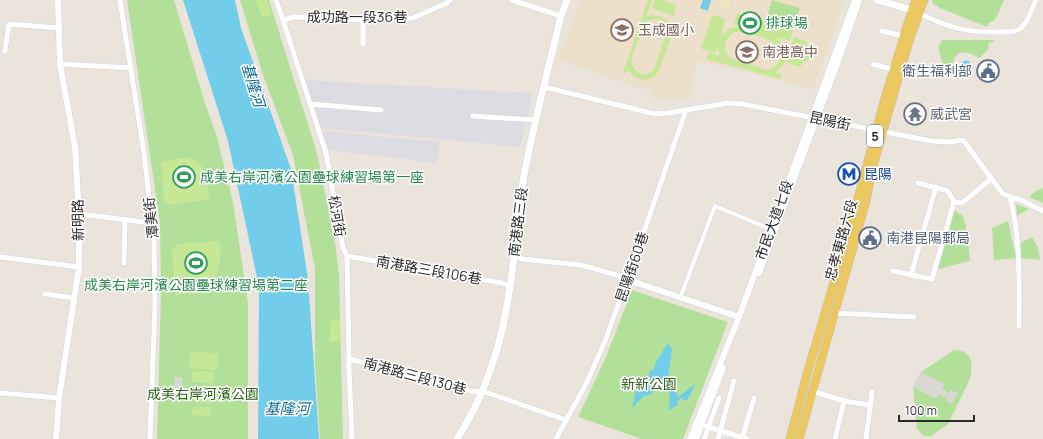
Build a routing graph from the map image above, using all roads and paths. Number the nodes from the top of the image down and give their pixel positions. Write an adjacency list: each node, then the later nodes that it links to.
1 (58, 0): 16 (street, 新明路)
2 (120, 0): 23 (street, 潭美街)
3 (276, 0): 14 (street, 松河街)
4 (450, 0): 15 (street, 成功路一段36巷)
5 (512, 0): 13 (street)
6 (567, 0): 13 (main road, 南港路三段)
7 (855, 0): 30 (street, 市民大道七段)
8 (859, 0): 30 (street, 市民大道七段)
9 (877, 0): 12 (main road)
10 (1036, 0): 12 (street)
11 (917, 1): 12 (main road, 5)
12 (916, 12): 18 (main road, 忠孝東路六段 / 5); 32 (main road, 忠孝東路六段 / 5)
13 (561, 16): 25 (main road, 南港路三段)
14 (283, 20): 15 (street, 成功路一段36巷); 26 (street, 松河街)
15 (362, 20): 19 (street)
16 (59, 28): 20 (street); 21 (street, 新明路)
17 (882, 31): 18 (street)
18 (903, 36): 24 (main road, 忠孝東路六段 / 5)
19 (363, 44)
20 (5, 51)
21 (60, 64): 23 (street); 39 (street, 新明路)
22 (873, 64): 24 (street)
23 (130, 68): 41 (street, 潭美街)
24 (894, 70): 32 (main road, 忠孝東路六段 / 5)
25 (544, 87): 28 (street, 昆陽街); 31 (main road, 南港路三段)
26 (310, 104): 27 (street); 44 (street, 松河街)
27 (381, 110)
28 (686, 110): 30 (street, 昆陽街); 50 (street, 昆陽街60巷)
29 (472, 116): 31 (street)
30 (814, 118): 32 (street, 昆陽街); 42 (street, 市民大道七段); 71 (street, 市民大道七段)
31 (535, 120): 43 (main road, 南港路三段)
32 (880, 131): 33 (street, 昆陽街); 55 (main road, 忠孝東路六段 / 5); 83 (main road, 忠孝東路六段 / 5)
33 (992, 179): 36 (street, 昆陽街); 37 (street)
34 (918, 183): 35 (street)
35 (936, 187): 37 (street); 49 (street)
36 (1010, 197): 38 (street); 58 (street)
37 (954, 202): 49 (street)
38 (1043, 211)
39 (79, 214): 40 (street); 47 (street, 新明路)
40 (125, 220): 41 (street); 46 (street)
41 (152, 223): 74 (street, 潭美街)
42 (770, 229): 52 (street); 56 (street, 市民大道七段)
43 (514, 255): 50 (street); 51 (main road, 南港路三段)
44 (347, 256): 51 (street, 南港路三段106巷); 59 (street, 松河街)
45 (0, 257): 47 (street)
46 (124, 263)
47 (79, 268): 54 (street, 新明路)
48 (892, 270): 49 (street)
49 (911, 275)
50 (628, 280): 56 (street); 70 (street, 昆陽街60巷)
51 (510, 286): 62 (main road, 南港路三段)
52 (682, 293)
53 (45, 294): 54 (street)
54 (74, 298): 65 (street, 新明路)
55 (833, 313): 57 (street); 61 (main road, 忠孝東路六段 / 5)
56 (739, 317): 71 (street, 市民大道七段)
57 (914, 317)
58 (1019, 326)
59 (349, 359): 62 (street, 南港路三段130巷); 75 (street, 松河街)
60 (734, 381): 72 (street)
61 (812, 391): 68 (street); 84 (main road, 忠孝東路六段 / 5)
62 (481, 392): 70 (street, 南港路三段130巷); 76 (main road, 南港路三段)
63 (872, 392): 69 (street)
64 (0, 393): 65 (street)
65 (59, 398): 73 (street, 新明路)
66 (719, 398): 71 (street)
67 (754, 398): 82 (street)
68 (844, 401): 69 (street); 85 (street)
69 (869, 405): 86 (street)
70 (566, 420): 77 (street, 昆陽街60巷)
71 (702, 425): 72 (street); 78 (street, 市民大道七段); 79 (street, 市民大道七段); 80 (street)
72 (720, 431): 81 (street); 82 (street)
73 (56, 439)
74 (150, 439)
75 (352, 439)
76 (456, 439)
77 (556, 439)
78 (690, 439)
79 (696, 439)
80 (704, 439)
81 (718, 439)
82 (744, 439)
83 (790, 439)
84 (799, 439)
85 (835, 439)
86 (866, 439)

